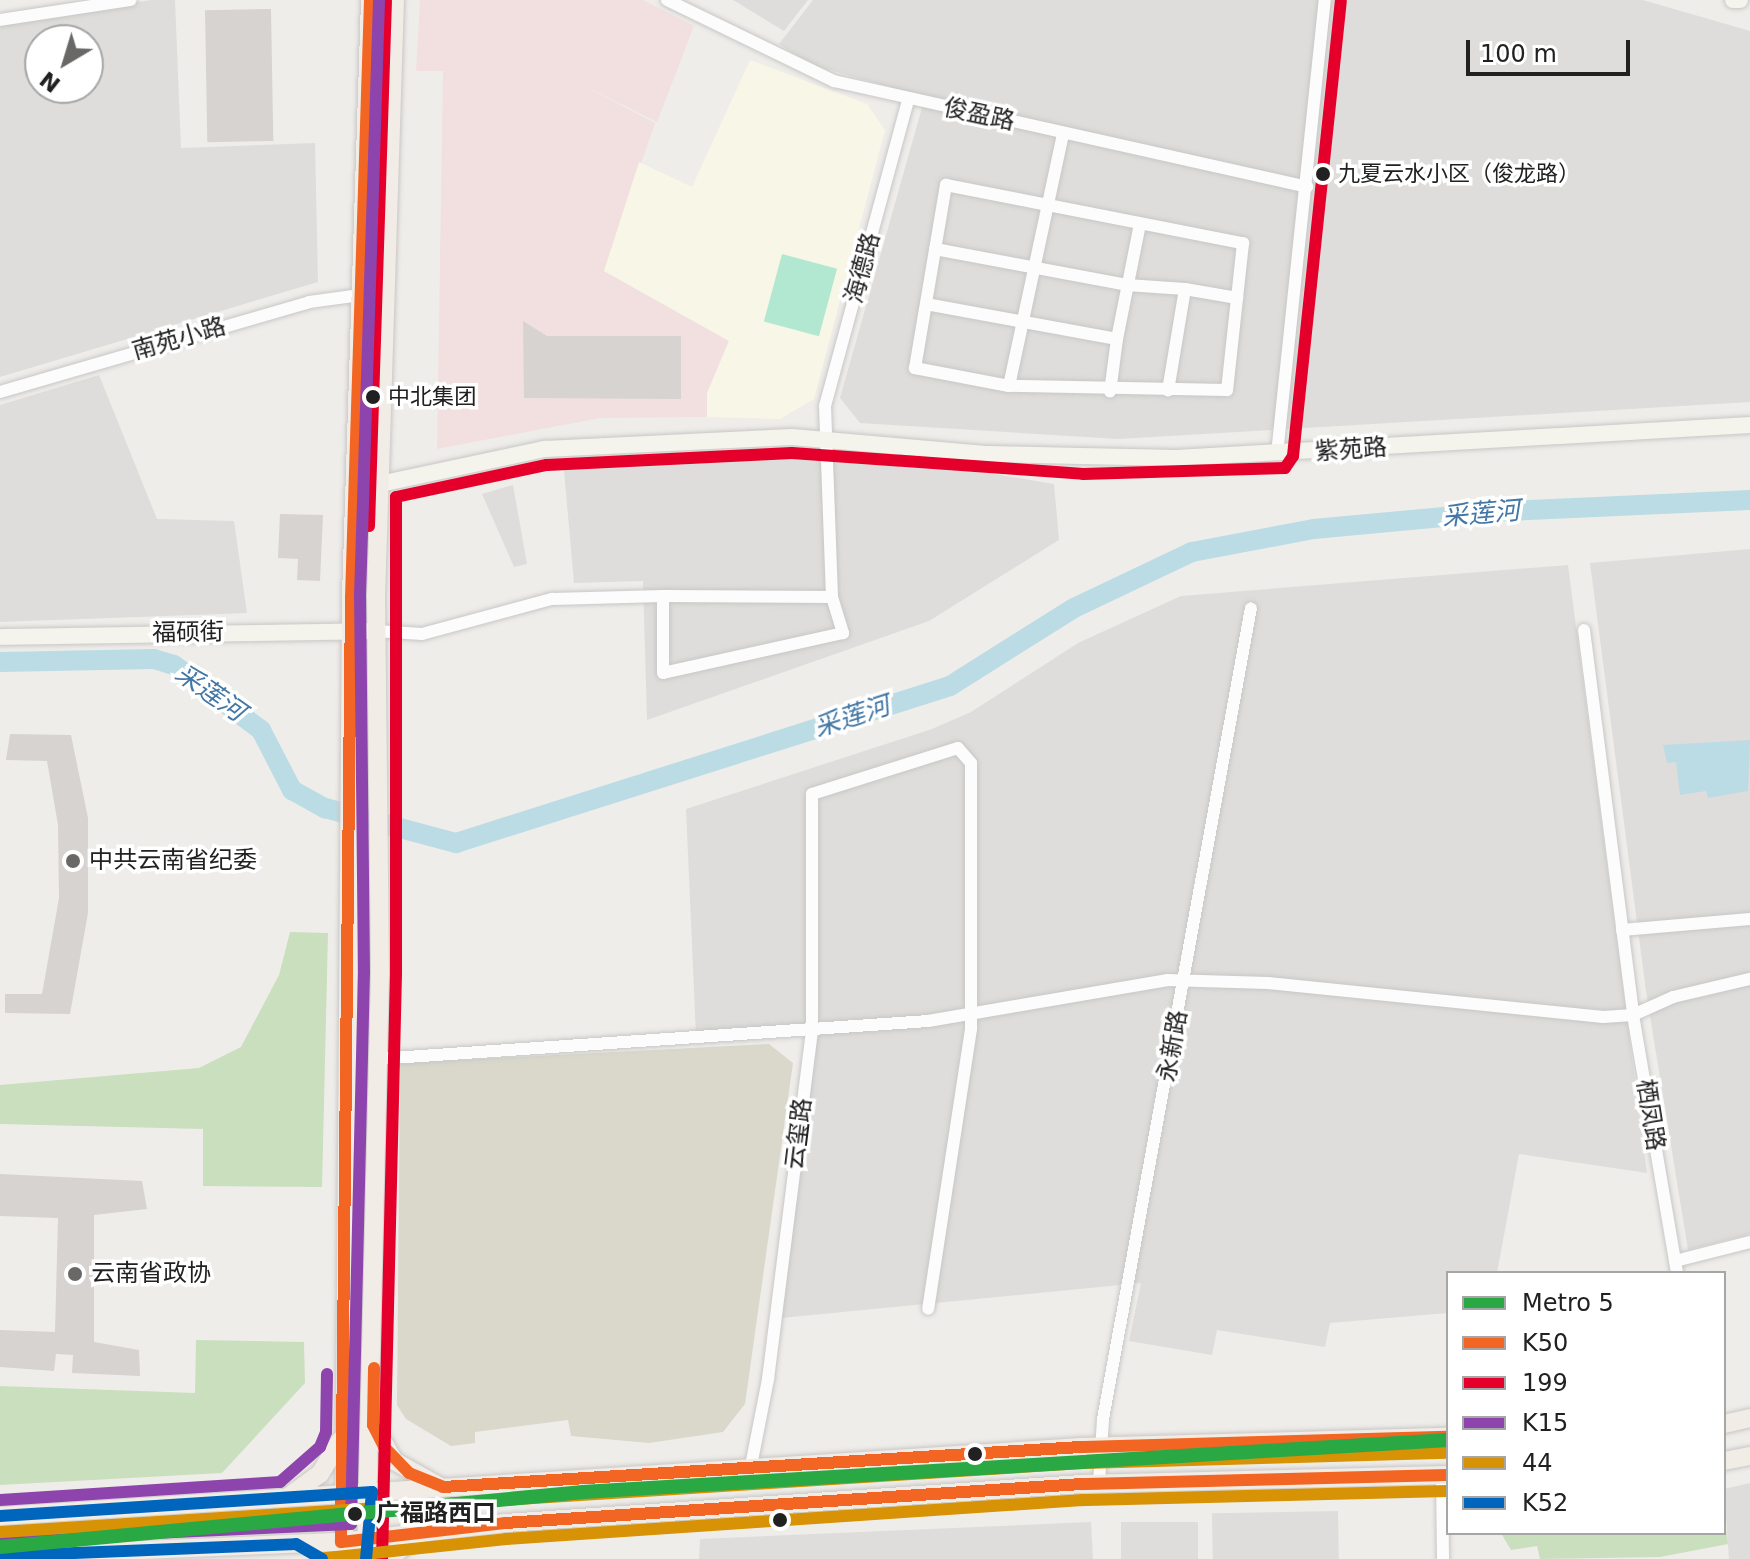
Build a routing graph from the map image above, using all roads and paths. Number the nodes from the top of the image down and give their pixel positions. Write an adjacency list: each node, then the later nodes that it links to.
1 (130, 0): 8 (street)
2 (370, 0): 18 (main road)
3 (395, 0): 30 (main road)
4 (668, 0): 9 (street, 俊盈路)
5 (1325, 0): 11 (street)
6 (1733, 0): 7 (street)
7 (1740, 0)
8 (0, 20)
9 (908, 100): 10 (street, 俊盈路); 28 (street, 海德路)
10 (1063, 134): 11 (street, 俊盈路); 12 (street)
11 (1307, 187): 29 (street)
12 (1044, 206): 13 (street); 14 (street); 15 (street)
13 (1140, 224): 16 (street); 19 (street)
14 (935, 249): 15 (street); 20 (street)
15 (1030, 267): 16 (street); 21 (street)
16 (1127, 285): 17 (street); 22 (street)
17 (1185, 289): 19 (street); 24 (street)
18 (361, 295): 25 (street, 南苑小路); 34 (main road)
19 (1237, 298): 24 (street)
20 (926, 304): 21 (street); 23 (street)
21 (1019, 323): 22 (street); 23 (street)
22 (1117, 339): 26 (street)
23 (1009, 386): 26 (street)
24 (1168, 391): 26 (street)
25 (0, 392)
26 (1110, 392)
27 (1750, 425): 29 (street, 紫苑路)
28 (828, 436): 29 (street, 紫苑路); 30 (street, 紫苑路); 32 (street, 海德路)
29 (1277, 454)
30 (380, 484): 36 (main road)
31 (663, 596): 32 (street); 32 (street, 海德路); 36 (street)
32 (832, 597)
33 (1251, 608): 41 (street, 永新路)
34 (351, 630): 36 (street, 福硕街); 37 (street, 福硕街); 52 (main road)
35 (1584, 630): 39 (street, 栖凤路)
36 (376, 631): 45 (main road)
37 (0, 637)
38 (1750, 919): 39 (street)
39 (1622, 930): 43 (street, 栖凤路)
40 (1750, 979): 43 (street)
41 (1185, 981): 42 (street); 43 (street); 54 (street, 永新路)
42 (971, 1014): 44 (street); 44 (street, 云玺路); 48 (street)
43 (1633, 1015): 47 (street, 栖凤路)
44 (812, 1032): 45 (street); 57 (street, 云玺路)
45 (378, 1059): 51 (main road)
46 (1750, 1242): 47 (street)
47 (1676, 1267)
48 (928, 1309)
49 (1750, 1418): 50 (main road)
50 (1726, 1424)
51 (373, 1425): 60 (main road); 61 (main road)
52 (342, 1435): 62 (main road); 63 (main road)
53 (1446, 1437): 54 (main road)
54 (1099, 1446): 57 (main road); 59 (street, 永新路)
55 (1750, 1456): 56 (main road)
56 (1726, 1461)
57 (750, 1471): 60 (main road)
58 (1445, 1475): 59 (main road); 73 (street)
59 (1099, 1483): 65 (main road)
60 (443, 1487): 61 (main road)
61 (372, 1492): 62 (main road); 66 (main road)
62 (340, 1495): 63 (main road); 68 (main road)
63 (286, 1498): 64 (main road)
64 (0, 1516)
65 (423, 1533): 66 (main road); 72 (main road)
66 (367, 1539): 68 (main road); 71 (main road)
67 (296, 1544): 68 (main road); 69 (main road); 70 (main road)
68 (342, 1550)
69 (0, 1556)
70 (322, 1559)
71 (366, 1559)
72 (388, 1559)
73 (1443, 1559)

